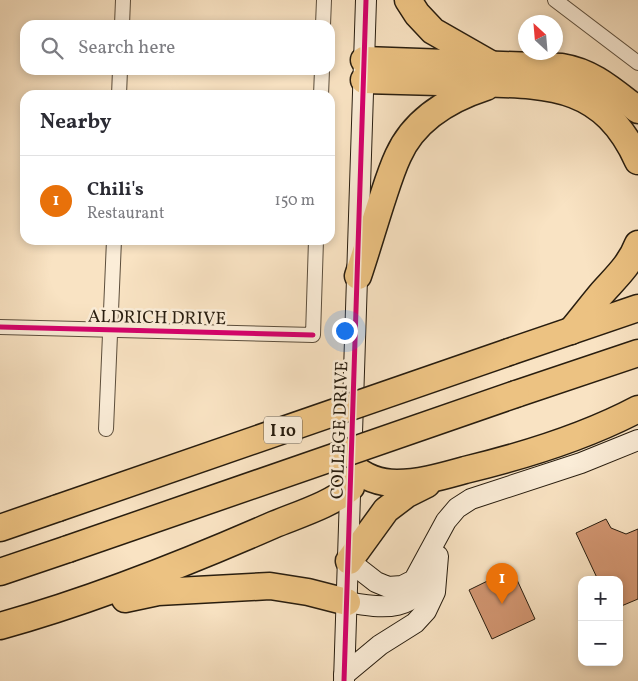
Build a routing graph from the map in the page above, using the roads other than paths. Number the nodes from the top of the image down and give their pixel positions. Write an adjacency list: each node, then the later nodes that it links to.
1 (123, 0): 6 (street)
2 (324, 0): 7 (street)
3 (366, 0): 9 (street, COLLEGE DRIVE)
4 (408, 0): 10 (highway)
5 (555, 0): 8 (street)
6 (122, 20)
7 (324, 20)
8 (638, 63)
9 (364, 70): 10 (highway); 20 (street, COLLEGE DRIVE)
10 (497, 74): 15 (highway); 16 (highway); 20 (highway)
11 (120, 75): 13 (street)
12 (322, 75): 14 (street)
13 (119, 90)
14 (321, 90)
15 (638, 110)
16 (638, 161)
17 (638, 244): 24 (highway)
18 (114, 245): 23 (street)
19 (316, 245): 23 (street, ALDRICH DRIVE)
20 (358, 276): 30 (street, COLLEGE DRIVE)
21 (638, 308): 24 (highway, I 10)
22 (0, 327): 23 (street, ALDRICH DRIVE)
23 (111, 330): 27 (street)
24 (571, 331): 31 (highway, I 10, bridge)
25 (638, 353): 34 (highway, I 10, bridge)
26 (638, 409): 29 (highway)
27 (106, 429)
28 (638, 440): 32 (street)
29 (448, 474): 30 (highway); 33 (highway)
30 (351, 476): 33 (street, COLLEGE DRIVE); 36 (highway)
31 (0, 528)
32 (438, 547): 33 (street); 35 (street); 37 (street)
33 (349, 561): 35 (street, COLLEGE DRIVE)
34 (0, 572)
35 (347, 602): 36 (highway); 37 (street, COLLEGE DRIVE)
36 (9, 623)
37 (344, 678)

